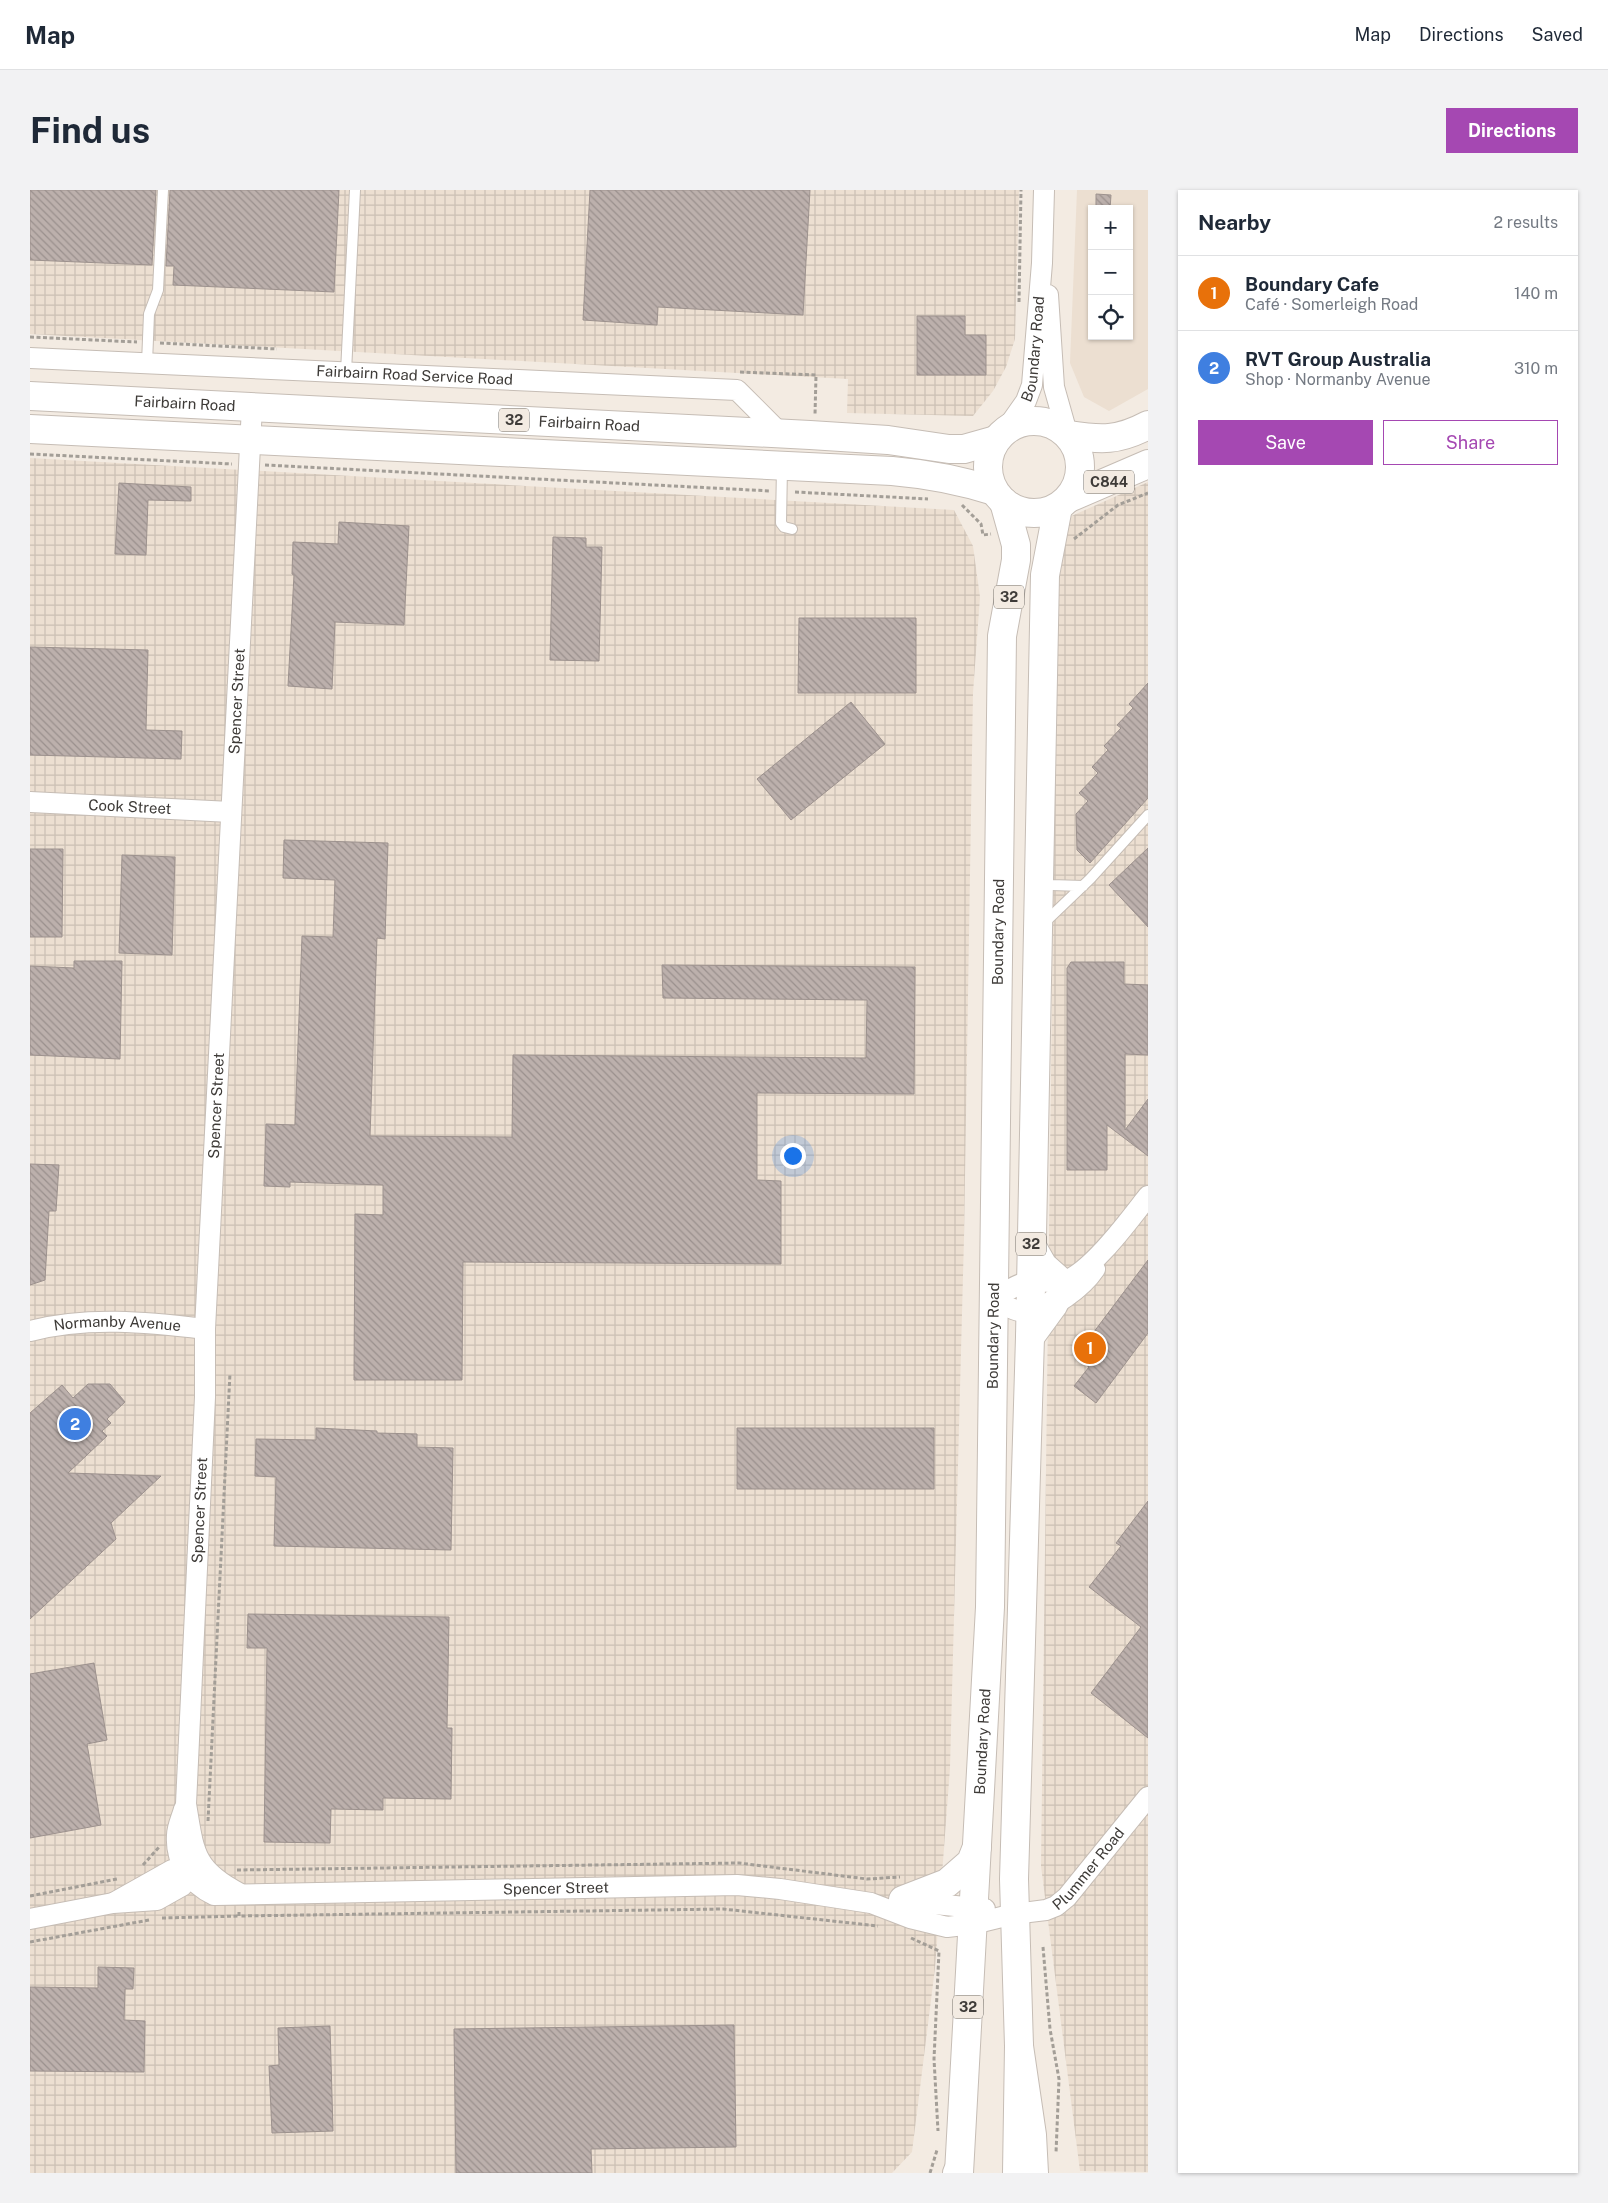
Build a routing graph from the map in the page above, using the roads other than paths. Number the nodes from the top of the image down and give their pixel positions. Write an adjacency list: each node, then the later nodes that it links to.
1 (163, 190): 6 (lane)
2 (355, 190): 7 (lane)
3 (1044, 190): 4 (street, Boundary Road)
4 (1042, 264): 13 (street, Boundary Road); 14 (street, Boundary Road)
5 (30, 358): 6 (street, Fairbairn Road Service Road)
6 (147, 363): 7 (street, Fairbairn Road Service Road)
7 (346, 372): 12 (street, Fairbairn Road Service Road)
8 (30, 396): 9 (main road, Fairbairn Road / 32)
9 (252, 407): 12 (main road, Fairbairn Road / 32); 15 (street, Spencer Street)
10 (1148, 425): 14 (main road)
11 (30, 429): 15 (main road, 32)
12 (781, 434): 13 (main road, Fairbairn Road / 32)
13 (1002, 434): 14 (main road, 32); 18 (main road, 32)
14 (1068, 434): 19 (main road, 32)
15 (250, 452): 17 (main road, 32); 22 (street, Spencer Street)
16 (1148, 464): 19 (main road, C844)
17 (781, 479): 18 (main road, 32); 20 (lane)
18 (999, 497): 19 (main road, 32); 30 (main road, Boundary Road / 32)
19 (1064, 502): 24 (main road, 32)
20 (792, 529)
21 (30, 802): 22 (street, Cook Street)
22 (231, 812): 32 (street, Spencer Street)
23 (1148, 815): 25 (lane)
24 (1039, 878): 25 (lane); 26 (main road, 32)
25 (1083, 886): 26 (lane)
26 (1038, 930): 28 (main road, 32)
27 (1148, 1196): 31 (street)
28 (1031, 1245): 29 (main road, 32); 31 (main road)
29 (1031, 1281): 30 (street); 31 (main road, 32)
30 (992, 1300): 31 (street); 35 (main road, Boundary Road / 32)
31 (1044, 1309): 39 (main road, 32)
32 (205, 1329): 33 (street, Normanby Avenue); 36 (street, Spencer Street)
33 (30, 1331)
34 (1148, 1797): 39 (street, Plummer Road)
35 (977, 1847): 37 (main road); 40 (main road, Boundary Road / 32)
36 (192, 1869): 38 (street, Spencer Street); 41 (street)
37 (903, 1889): 38 (street, Spencer Street); 40 (street, Spencer Street)
38 (871, 1903): 40 (street, Spencer Street)
39 (1014, 1914): 40 (street, Plummer Road); 42 (main road, 32)
40 (974, 1915): 43 (main road, Boundary Road / 32)
41 (30, 1919)
42 (1019, 2046): 44 (main road, 32); 45 (main road)
43 (958, 2172)
44 (1017, 2173)
45 (1034, 2173)

